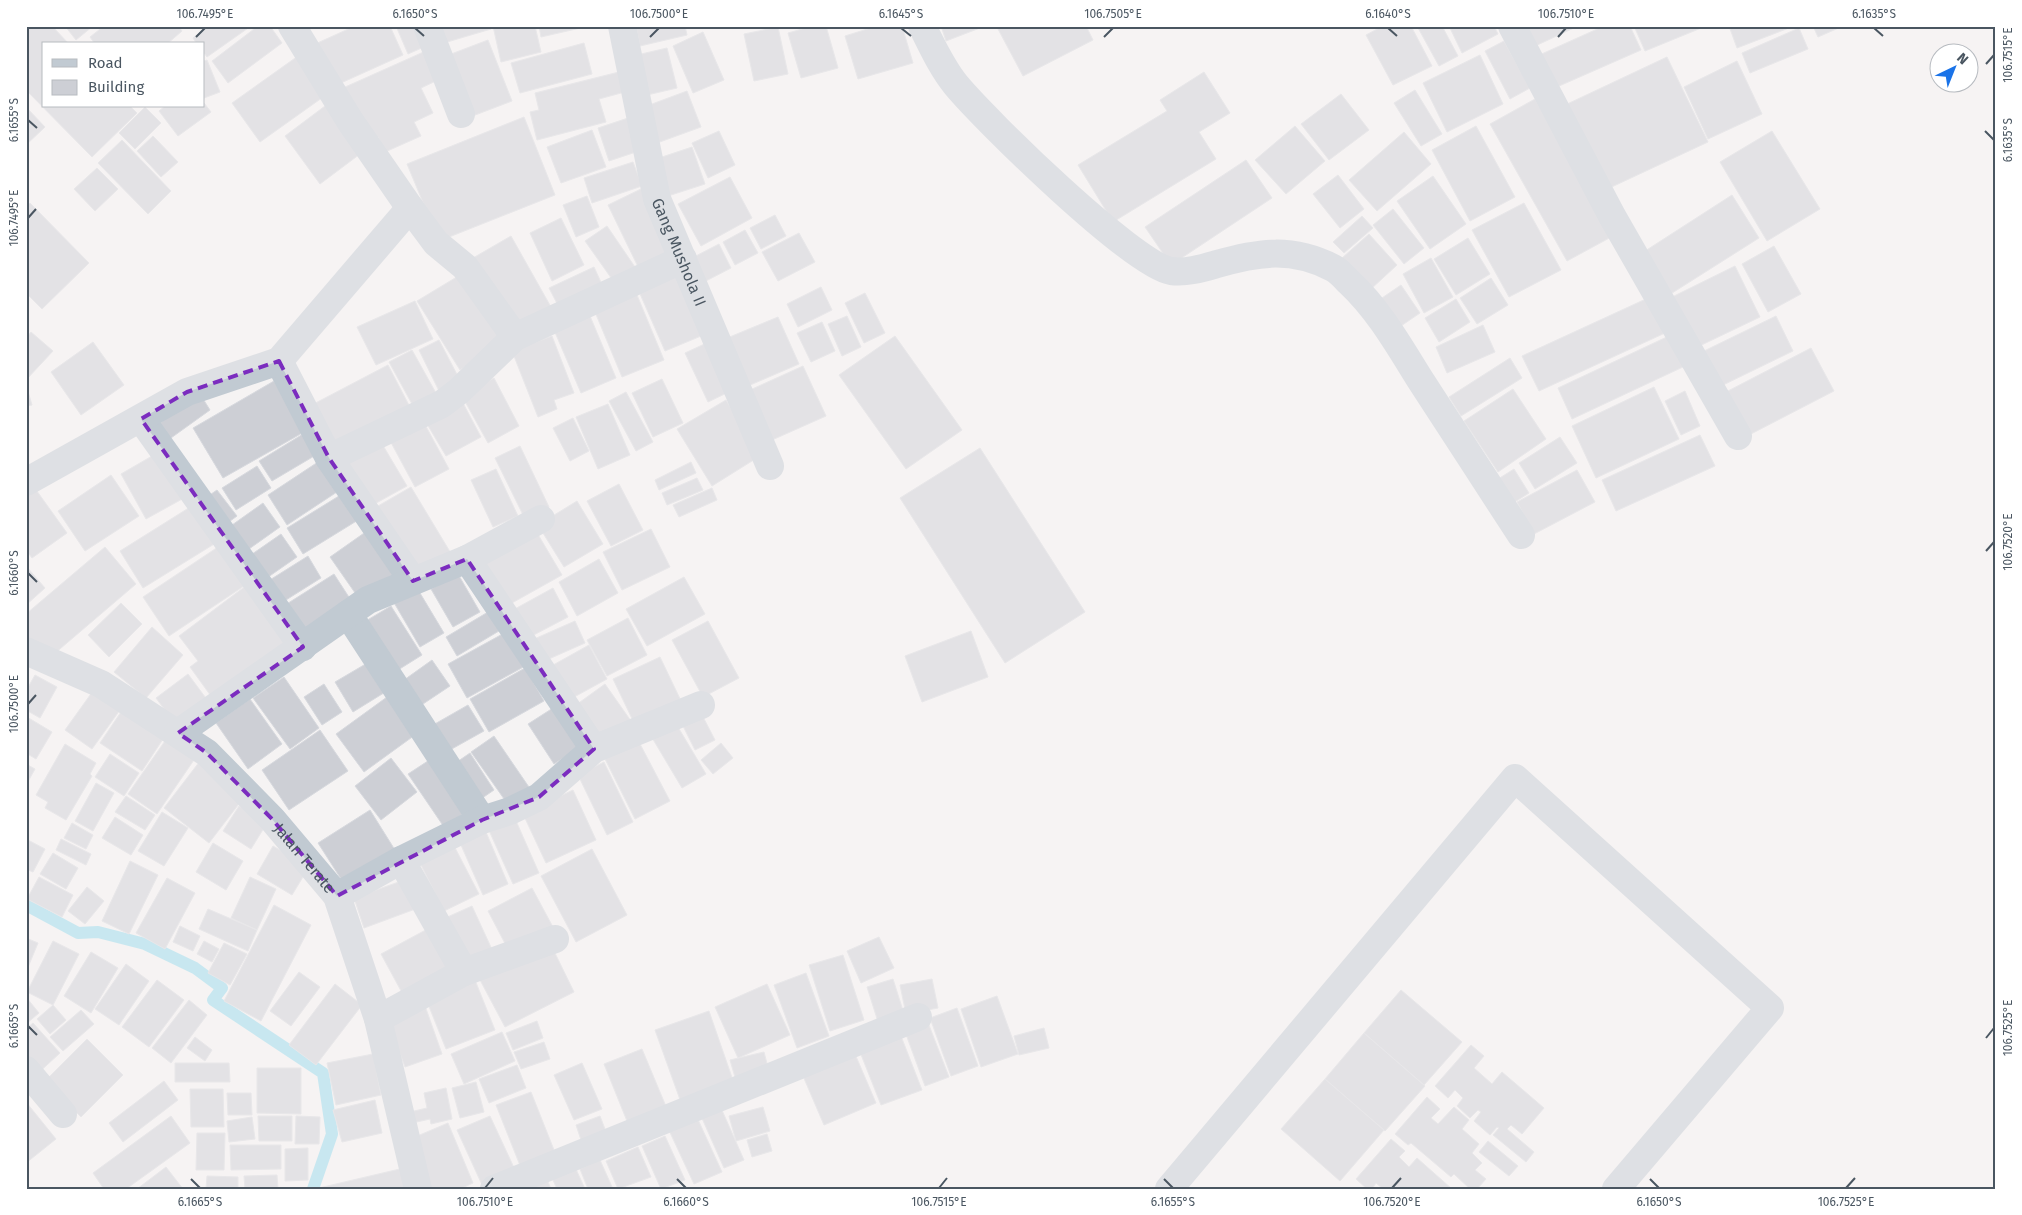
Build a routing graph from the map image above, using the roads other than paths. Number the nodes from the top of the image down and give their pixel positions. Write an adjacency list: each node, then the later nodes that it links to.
1 (292, 26): 7 (street)
2 (427, 26): 6 (street)
3 (622, 26): 8 (street, Gang Mushola II)
4 (922, 26): 17 (street)
5 (1512, 26): 12 (street)
6 (461, 114)
7 (410, 208): 9 (street); 10 (street)
8 (683, 259): 9 (street); 14 (street, Gang Mushola II)
9 (515, 337): 13 (street)
10 (279, 360): 11 (street); 13 (street)
11 (141, 419): 15 (street); 21 (street)
12 (1738, 436)
13 (329, 458): 19 (street)
14 (770, 466)
15 (26, 482)
16 (541, 519): 18 (street)
17 (1521, 535)
18 (467, 559): 19 (street); 25 (street)
19 (413, 581): 20 (street)
20 (348, 614): 21 (street); 26 (street)
21 (303, 647): 24 (street)
22 (26, 652): 24 (street, Jalan Terate)
23 (701, 705): 25 (street)
24 (178, 733): 28 (street, Jalan Terate)
25 (594, 749): 26 (street)
26 (482, 820): 27 (street)
27 (401, 860): 28 (street); 30 (street)
28 (336, 896): 32 (street, Jalan Terate)
29 (554, 939): 30 (street)
30 (464, 972): 32 (street)
31 (918, 1017): 36 (street)
32 (378, 1019): 35 (street, Jalan Terate)
33 (26, 1070): 34 (street)
34 (63, 1114)
35 (418, 1189)
36 (494, 1189)
37 (1169, 1189): 38 (street)
38 (1616, 1189)

